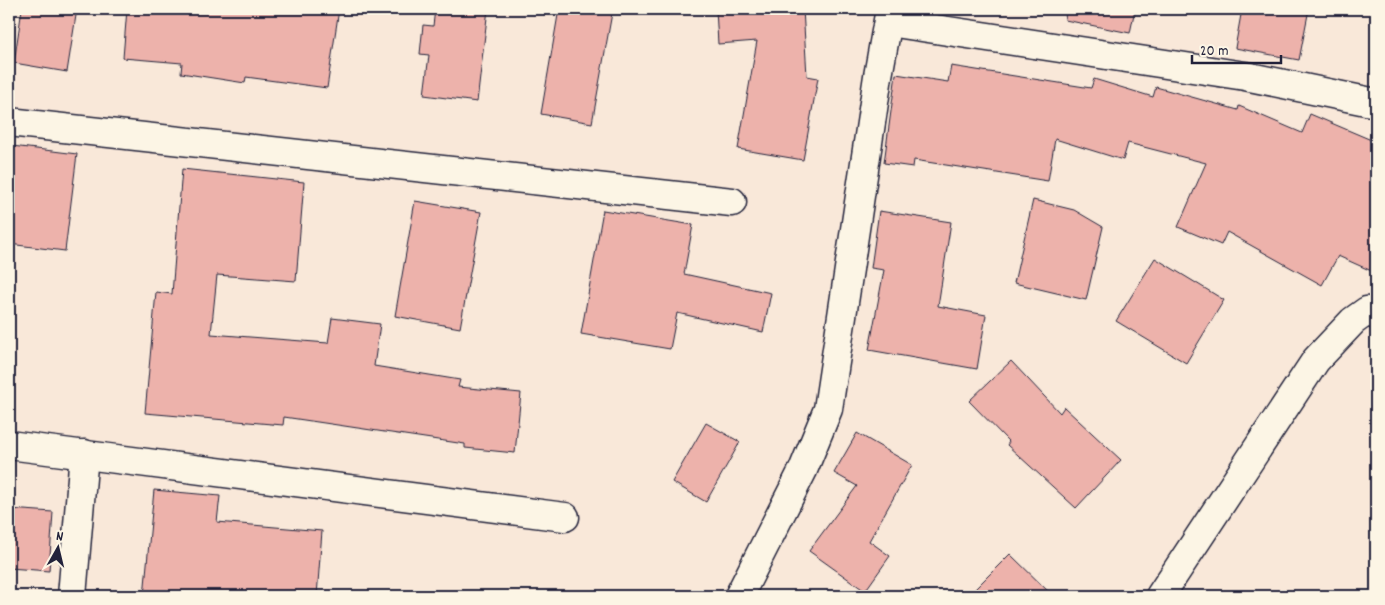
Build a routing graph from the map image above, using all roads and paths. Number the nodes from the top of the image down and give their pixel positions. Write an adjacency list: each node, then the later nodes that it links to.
1 (890, 15): 2 (street); 10 (street)
2 (1376, 104)
3 (9, 122): 4 (street)
4 (732, 202)
5 (1376, 315): 11 (street)
6 (9, 444): 7 (street)
7 (84, 454): 8 (street); 9 (street)
8 (565, 517)
9 (72, 596)
10 (739, 596)
11 (1160, 596)

